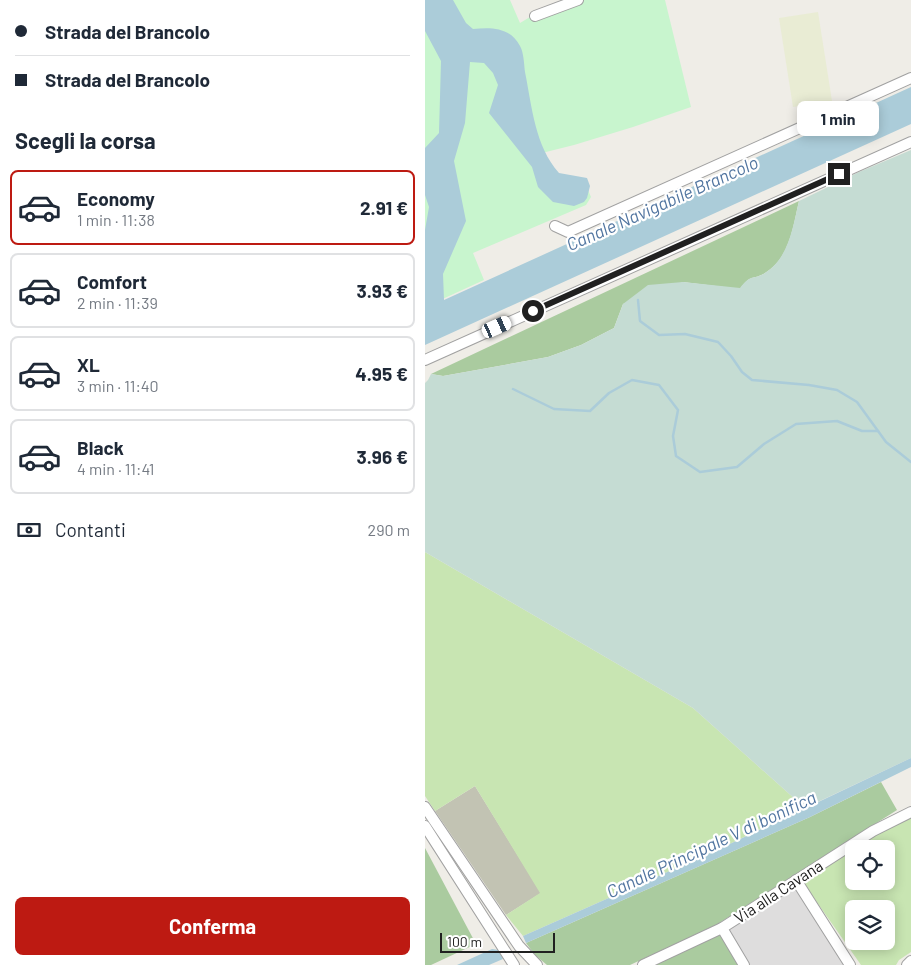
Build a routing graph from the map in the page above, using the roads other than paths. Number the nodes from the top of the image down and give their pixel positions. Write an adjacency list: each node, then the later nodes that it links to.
1 (578, 0): 2 (street)
2 (535, 16)
3 (911, 78): 5 (street)
4 (911, 142): 6 (street)
5 (555, 226)
6 (425, 360)
7 (425, 807): 14 (street)
8 (911, 812): 10 (street, Via alla Cavana)
9 (425, 826): 13 (street)
10 (796, 880): 11 (street, Via alla Cavana); 17 (street)
11 (722, 928): 15 (street, Via alla Cavana); 16 (street)
12 (911, 961): 18 (street)
13 (513, 965)
14 (537, 965)
15 (643, 965)
16 (744, 965)
17 (849, 965)
18 (907, 965)

